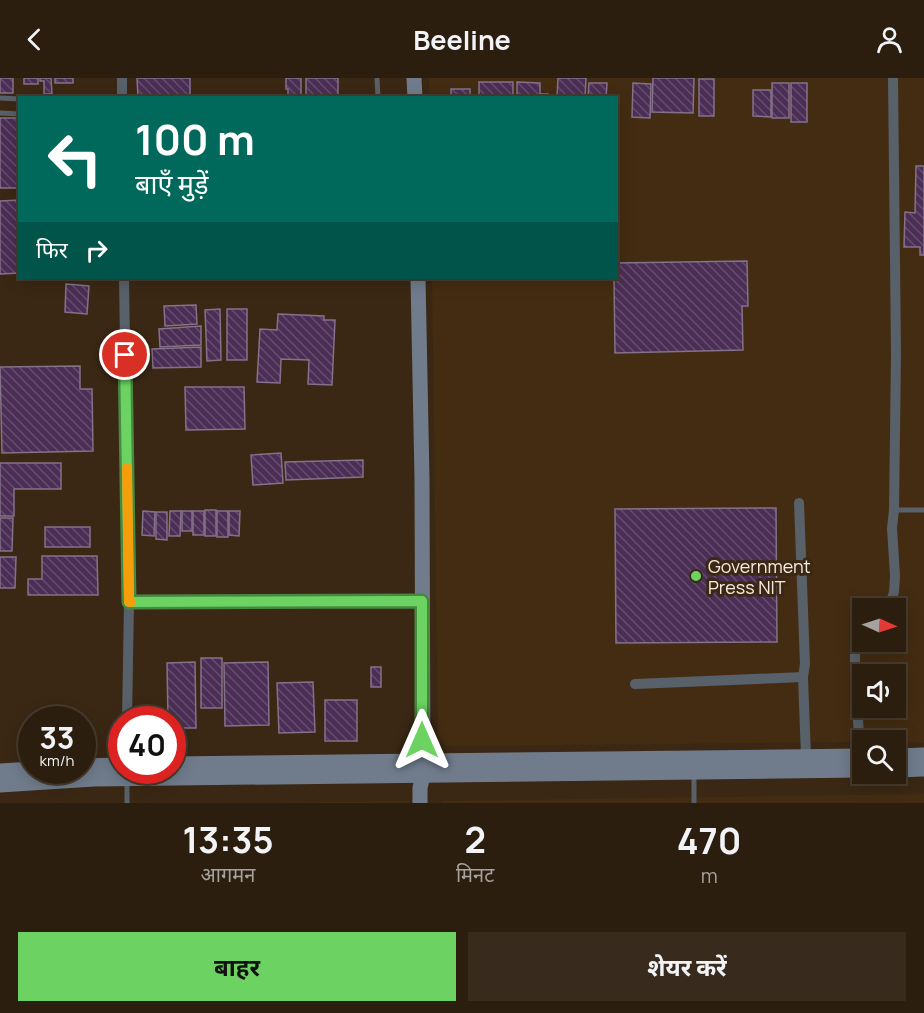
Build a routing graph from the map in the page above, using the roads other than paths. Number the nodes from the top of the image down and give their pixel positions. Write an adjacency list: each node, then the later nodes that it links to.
1 (122, 78): 5 (street)
2 (377, 78): 6 (lane)
3 (414, 78): 7 (street)
4 (893, 78): 15 (street)
5 (122, 96)
6 (378, 96)
7 (415, 96)
8 (0, 98): 9 (lane)
9 (18, 99)
10 (0, 113): 11 (lane)
11 (18, 114)
12 (124, 279): 19 (street)
13 (418, 279): 18 (street)
14 (799, 503): 21 (street)
15 (894, 510): 16 (lane); 17 (street)
16 (924, 510)
17 (892, 598)
18 (422, 601): 19 (street); 31 (street)
19 (129, 602): 23 (street)
20 (855, 652): 24 (street)
21 (803, 676): 22 (street); 27 (street)
22 (635, 684)
23 (128, 706)
24 (860, 730)
25 (924, 755): 26 (street)
26 (906, 756)
27 (806, 757): 28 (street); 31 (street)
28 (852, 760)
29 (852, 762): 37 (street)
30 (186, 764): 31 (street)
31 (423, 768): 36 (street); 37 (street); 42 (street)
32 (924, 769): 34 (street)
33 (18, 770): 35 (street)
34 (906, 770)
35 (0, 771)
36 (186, 771)
37 (693, 772): 43 (lane)
38 (108, 776): 40 (street)
39 (126, 784): 41 (lane)
40 (0, 785)
41 (127, 803)
42 (420, 803)
43 (694, 803)

